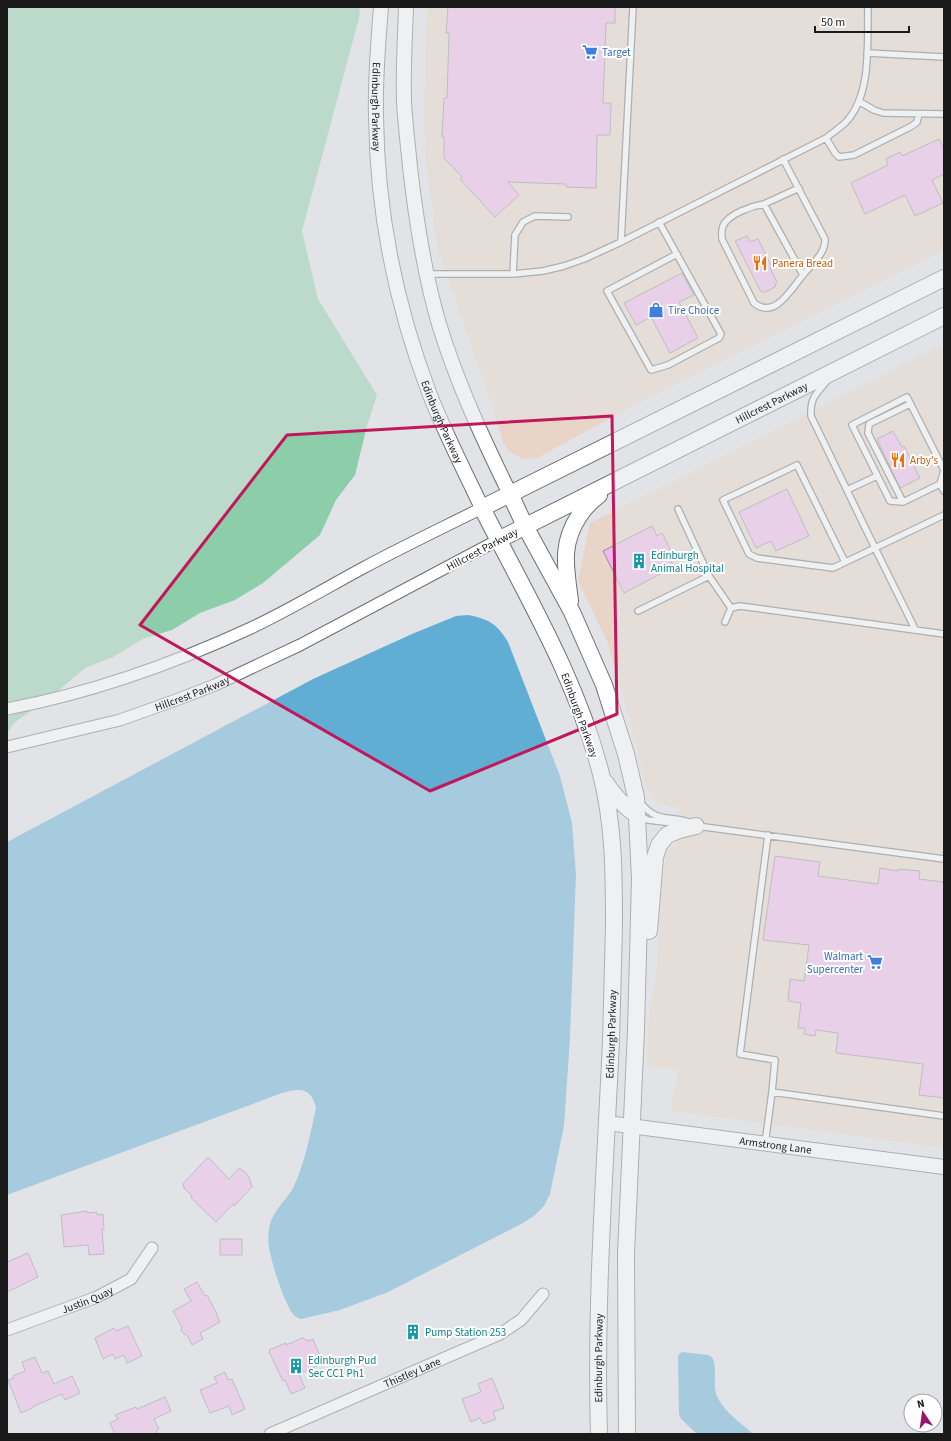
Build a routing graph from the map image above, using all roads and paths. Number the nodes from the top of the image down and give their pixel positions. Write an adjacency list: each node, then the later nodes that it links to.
1 (380, 7): 32 (street, Edinburgh Parkway)
2 (406, 7): 18 (street)
3 (633, 7): 16 (lane)
4 (868, 7): 5 (lane)
5 (867, 53): 6 (lane); 7 (lane)
6 (944, 57)
7 (860, 102): 8 (lane); 10 (lane)
8 (920, 114): 9 (lane); 10 (lane)
9 (944, 114)
10 (826, 138): 11 (lane)
11 (783, 159): 12 (lane); 15 (lane)
12 (799, 188): 13 (lane); 20 (lane)
13 (764, 204): 20 (lane); 20 (lane)
14 (568, 217): 19 (lane)
15 (659, 222): 16 (lane); 17 (lane)
16 (621, 242): 19 (lane)
17 (677, 254): 17 (lane)
18 (426, 274): 19 (lane); 30 (street)
19 (513, 274)
20 (803, 275)
21 (944, 278): 30 (main road)
22 (944, 316): 23 (main road, Hillcrest Parkway)
23 (836, 370): 25 (main road, Hillcrest Parkway); 28 (lane)
24 (910, 404): 26 (lane); 27 (lane); 31 (lane)
25 (632, 473): 35 (main road, Hillcrest Parkway); 42 (main road)
26 (877, 476): 28 (lane); 31 (lane)
27 (940, 484): 29 (lane); 31 (lane)
28 (847, 490): 37 (lane)
29 (944, 491)
30 (510, 494): 32 (main road); 35 (main road)
31 (903, 502)
32 (482, 508): 36 (main road, Edinburgh Parkway); 46 (street)
33 (678, 509): 39 (lane)
34 (944, 516): 37 (lane)
35 (525, 526): 36 (main road, Hillcrest Parkway); 42 (main road)
36 (498, 540): 47 (street, Hillcrest Parkway); 48 (main road, Edinburgh Parkway)
37 (875, 548): 38 (lane); 44 (lane)
38 (845, 562): 38 (lane)
39 (709, 576): 40 (lane); 41 (lane)
40 (731, 608): 43 (lane); 44 (lane)
41 (638, 611)
42 (572, 612): 49 (main road)
43 (725, 622)
44 (915, 629): 45 (lane)
45 (944, 634)
46 (7, 709)
47 (7, 747)
48 (601, 775): 50 (main road); 57 (main road, Edinburgh Parkway)
49 (636, 797): 50 (main road); 51 (lane)
50 (637, 815): 51 (lane); 54 (main road)
51 (696, 826): 52 (lane); 54 (main road)
52 (768, 835): 53 (lane); 55 (lane)
53 (944, 859)
54 (637, 1002): 58 (main road)
55 (772, 1092): 56 (lane); 59 (lane)
56 (944, 1116)
57 (607, 1123): 58 (street, Armstrong Lane); 65 (main road, Edinburgh Parkway)
58 (632, 1126): 59 (street, Armstrong Lane); 66 (main road)
59 (765, 1144): 60 (street, Armstrong Lane)
60 (944, 1167)
61 (152, 1248): 63 (street, Justin Quay)
62 (543, 1294): 64 (street, Thistley Lane)
63 (7, 1330)
64 (270, 1434)
65 (599, 1434)
66 (627, 1434)

